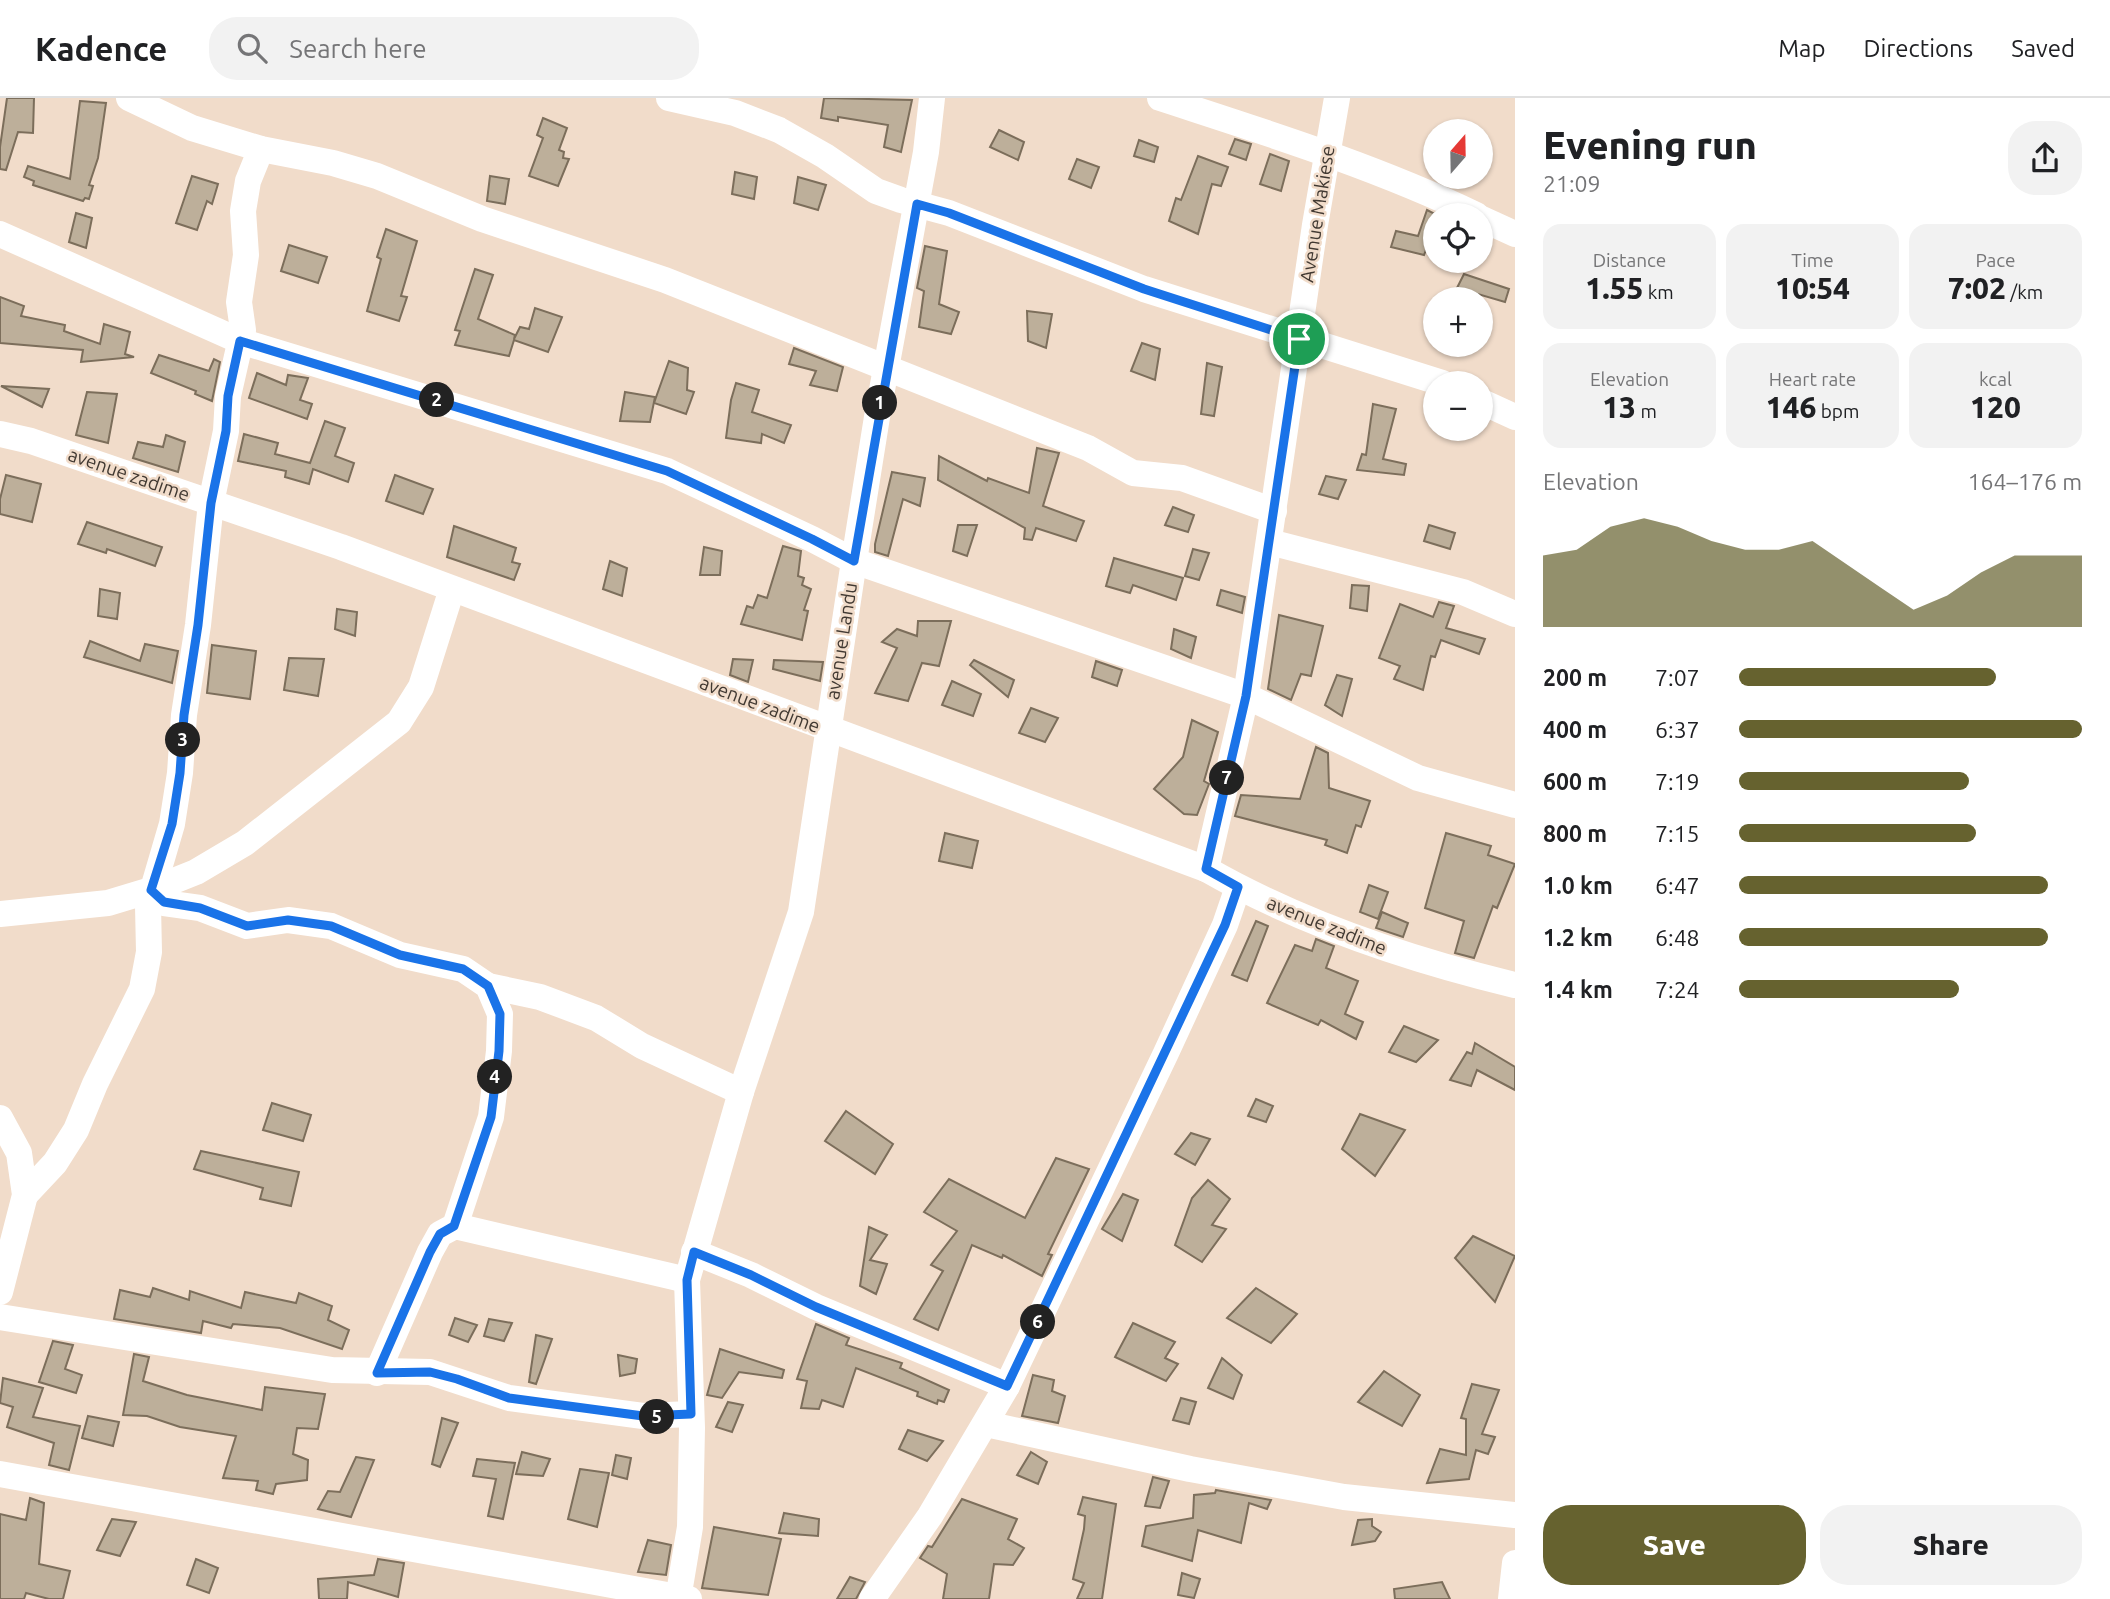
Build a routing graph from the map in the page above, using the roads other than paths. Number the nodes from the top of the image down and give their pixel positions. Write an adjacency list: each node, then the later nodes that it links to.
1 (130, 98): 6 (street)
2 (669, 98): 9 (street)
3 (932, 98): 9 (street, avenue Landu)
4 (1160, 98): 7 (street)
5 (1337, 98): 7 (street, Avenue Makiese)
6 (261, 149): 14 (street); 15 (street)
7 (1326, 153): 8 (street); 13 (street, Avenue Makiese)
8 (1450, 203)
9 (917, 204): 13 (street); 15 (street, avenue Landu)
10 (1493, 224): 12 (street)
11 (0, 234): 14 (street)
12 (1515, 234)
13 (1299, 339): 16 (street); 21 (street, Avenue Makiese)
14 (240, 341): 20 (street); 23 (street)
15 (886, 368): 21 (street); 23 (street, avenue Landu)
16 (1423, 377)
17 (1493, 407): 18 (street)
18 (1515, 417)
19 (0, 434): 20 (street, avenue zadime)
20 (211, 503): 24 (street, avenue zadime); 31 (street)
21 (1274, 511): 22 (street, Avenue Makiese)
22 (1270, 542): 25 (street); 26 (street, Avenue Makiese)
23 (854, 561): 26 (street); 27 (street, avenue Landu)
24 (452, 589): 27 (street, avenue zadime); 31 (street)
25 (1515, 614)
26 (1246, 696): 28 (street); 29 (street, Avenue Makiese)
27 (827, 729): 29 (street, avenue zadime); 35 (street, avenue Landu)
28 (1515, 805)
29 (1206, 869): 30 (street, avenue zadime)
30 (1238, 887): 33 (street, avenue zadime); 44 (street)
31 (151, 890): 32 (street); 34 (street); 37 (street)
32 (0, 914)
33 (1515, 985)
34 (488, 986): 35 (street); 38 (street)
35 (741, 1092): 39 (street, avenue Landu)
36 (0, 1118): 37 (street)
37 (25, 1195): 41 (street)
38 (454, 1226): 40 (street); 43 (street)
39 (694, 1252): 40 (street, avenue Landu); 44 (street)
40 (687, 1280): 45 (street, avenue Landu)
41 (0, 1292)
42 (0, 1317): 43 (street)
43 (377, 1373): 45 (street)
44 (1007, 1386): 46 (street)
45 (691, 1414): 50 (street, avenue Landu)
46 (986, 1424): 48 (street); 51 (street)
47 (0, 1474): 50 (street)
48 (1515, 1515)
49 (1515, 1563): 52 (street)
50 (682, 1598)
51 (872, 1599)
52 (1511, 1599)

